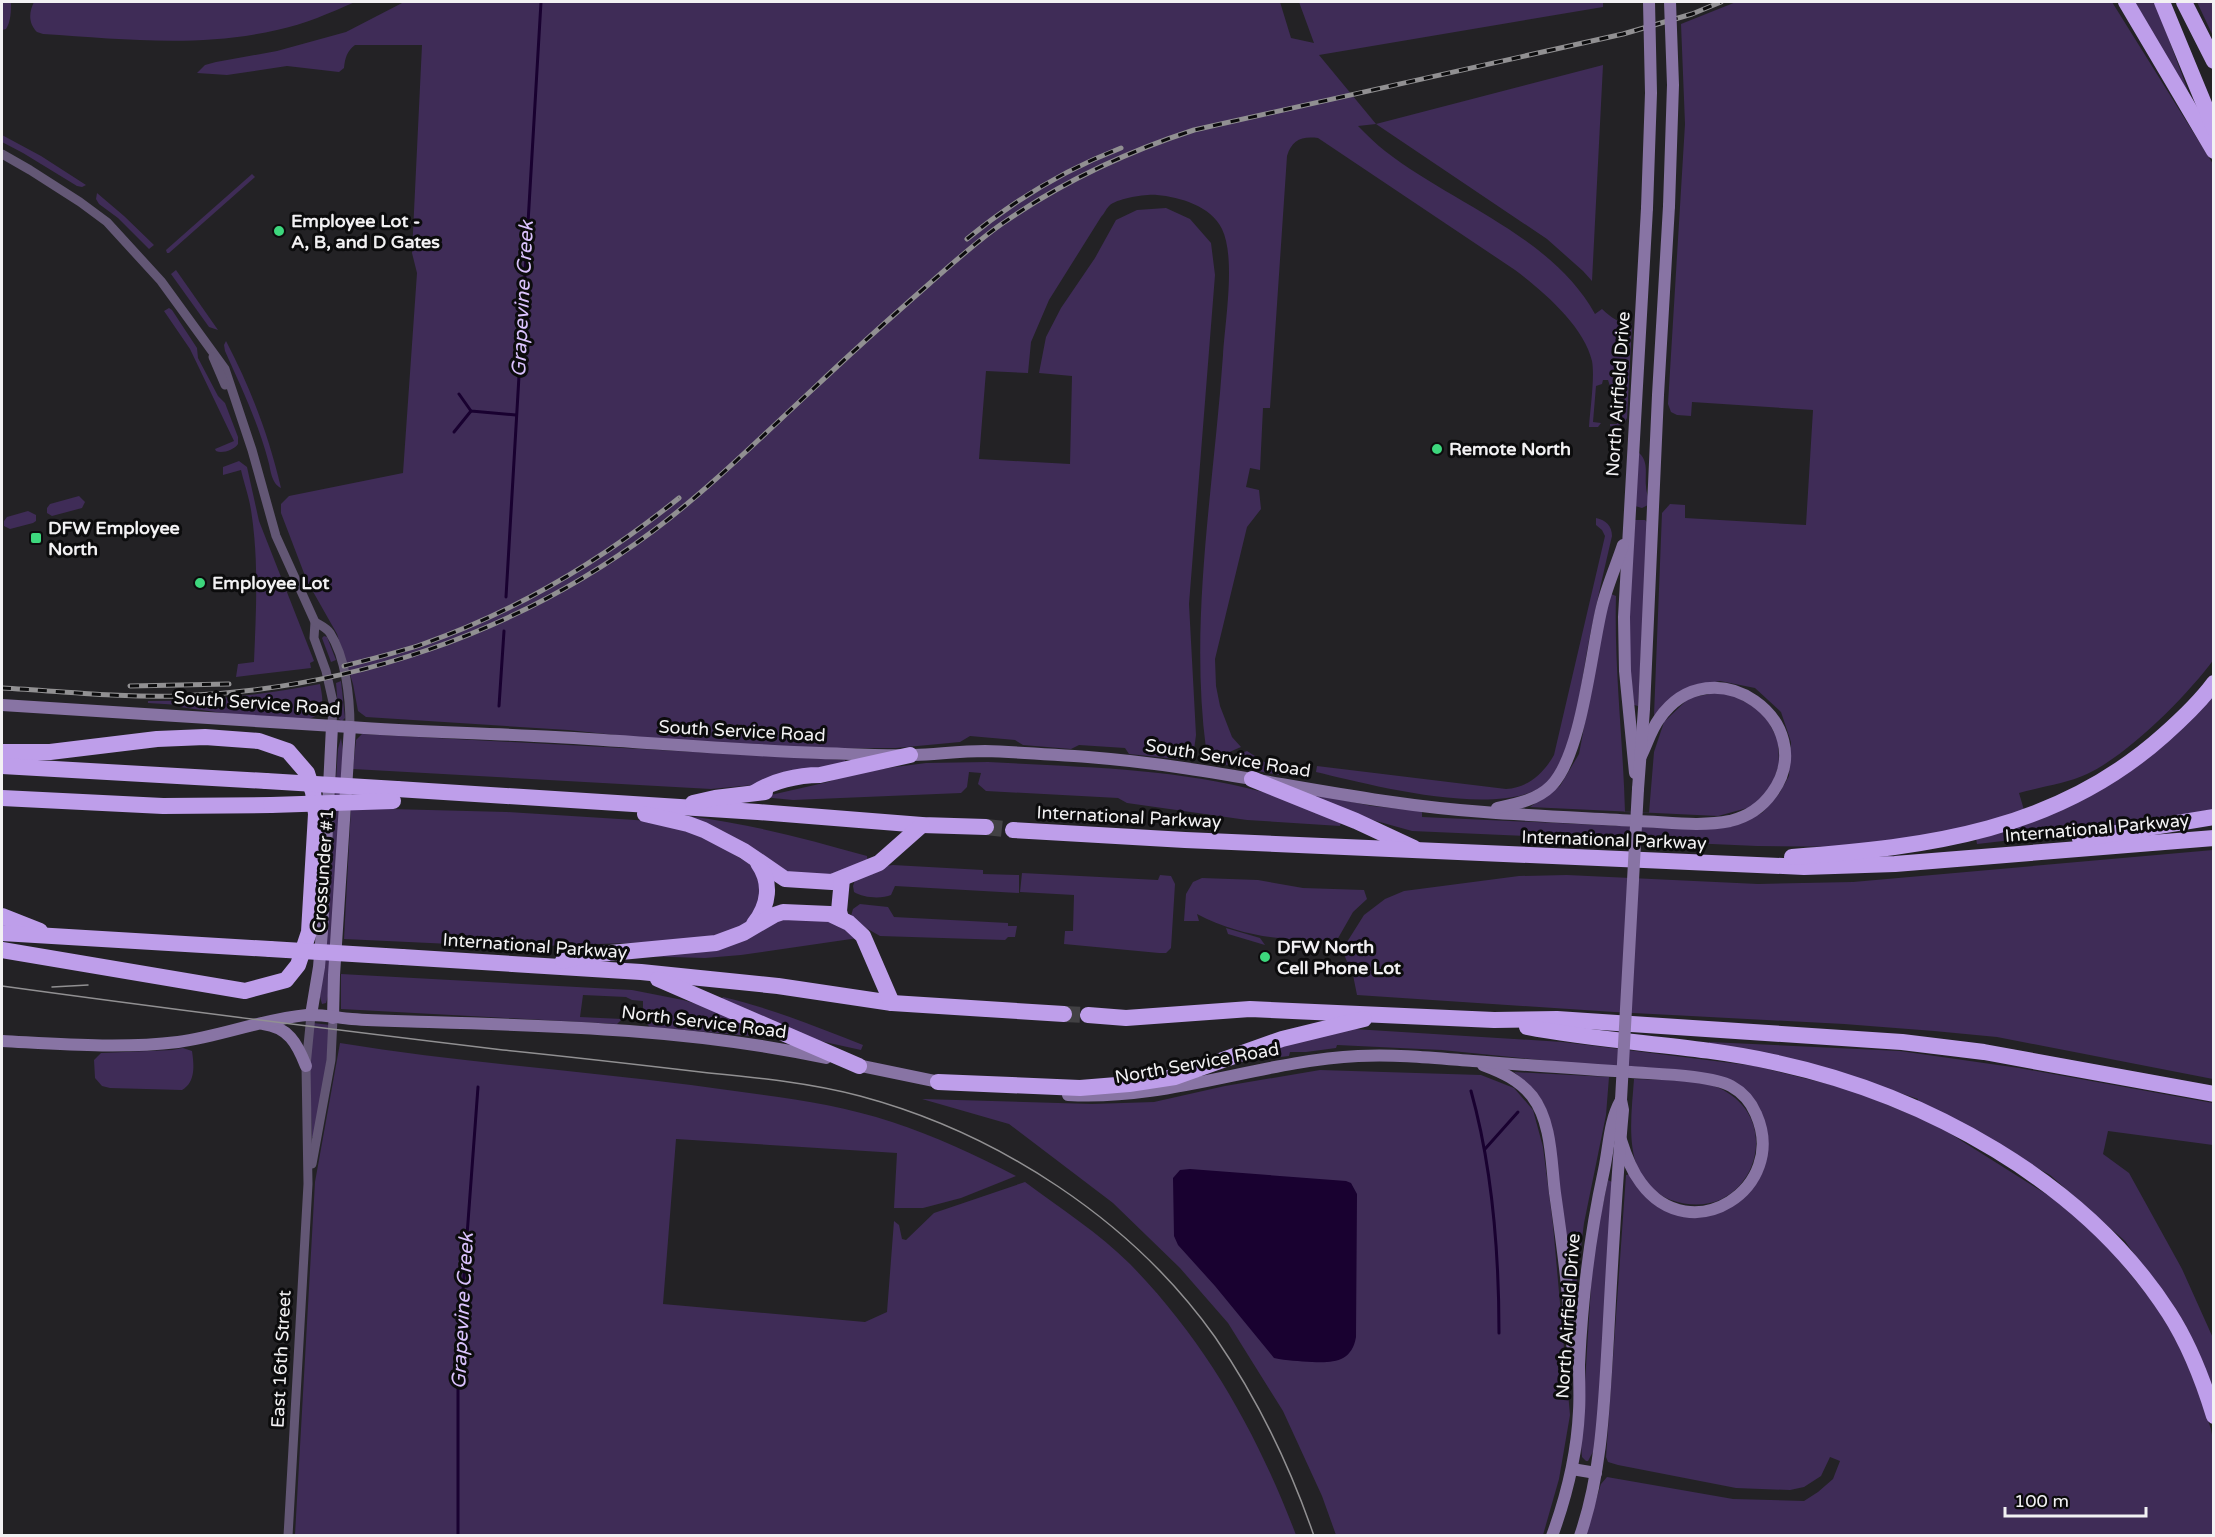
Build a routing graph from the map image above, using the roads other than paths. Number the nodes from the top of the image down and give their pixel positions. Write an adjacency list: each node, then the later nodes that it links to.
1 (1648, 2): 10 (main road, North Airfield Drive, bridge)
2 (1670, 2): 18 (main road, North Airfield Drive, bridge)
3 (2126, 2): 8 (highway)
4 (2162, 2): 7 (highway)
5 (2184, 2): 6 (highway)
6 (2214, 61)
7 (2214, 128)
8 (2214, 151)
9 (2, 154): 11 (street)
10 (1628, 530): 21 (main road, North Airfield Drive); 26 (main road)
11 (315, 622): 14 (street); 15 (street)
12 (2214, 683): 35 (highway)
13 (2, 705): 14 (main road, South Service Road)
14 (332, 726): 15 (main road, South Service Road); 48 (main road, Crossunder #1)
15 (351, 727): 17 (main road, South Service Road); 50 (main road, Crossunder #1)
16 (2, 752): 42 (highway)
17 (910, 755): 20 (main road, South Service Road); 25 (highway)
18 (1641, 756): 21 (main road, North Airfield Drive); 26 (main road)
19 (2, 766): 22 (highway, bridge)
20 (1252, 779): 26 (main road, South Service Road); 32 (highway)
21 (1638, 789): 59 (main road, North Airfield Drive, bridge)
22 (395, 795): 23 (highway, bridge); 24 (highway)
23 (2, 798)
24 (609, 804): 25 (highway); 34 (highway)
25 (675, 807): 28 (highway)
26 (1478, 812)
27 (2214, 817): 33 (highway)
28 (922, 825): 29 (highway); 36 (highway)
29 (986, 828)
30 (1013, 830): 32 (highway, International Parkway)
31 (2214, 838): 33 (highway, International Parkway)
32 (1420, 851): 35 (highway, International Parkway)
33 (1958, 858): 35 (highway, International Parkway)
34 (756, 861): 36 (highway); 39 (highway)
35 (1710, 863)
36 (843, 879): 38 (highway)
37 (2, 916): 41 (highway)
38 (841, 919): 39 (highway); 45 (highway)
39 (752, 928): 43 (highway)
40 (2, 933): 41 (highway, International Parkway)
41 (49, 935): 43 (highway, International Parkway, bridge)
42 (2, 950)
43 (547, 965): 44 (highway, International Parkway)
44 (640, 972): 45 (highway, International Parkway); 56 (highway)
45 (892, 1003): 46 (highway, International Parkway)
46 (1064, 1014)
47 (1392, 1014): 49 (highway); 51 (highway); 57 (highway)
48 (311, 1015): 50 (main road, North Service Road); 52 (main road, North Service Road); 55 (street, East 16th Street)
49 (1088, 1015)
50 (333, 1018): 56 (main road, North Service Road); 61 (street, East 16th Street)
51 (1494, 1020): 58 (highway); 63 (highway)
52 (258, 1023): 53 (main road, North Service Road); 55 (main road)
53 (2, 1041)
54 (1470, 1060): 57 (main road, North Service Road); 60 (main road, North Service Road); 62 (main road)
55 (306, 1065): 61 (street, East 16th Street)
56 (859, 1066): 57 (main road, North Service Road)
57 (938, 1082)
58 (2214, 1094)
59 (1621, 1100): 60 (main road, North Airfield Drive); 62 (main road, North Airfield Drive)
60 (1621, 1140): 65 (main road, North Airfield Drive)
61 (308, 1184): 66 (street, East 16th Street)
62 (1579, 1365): 64 (main road, North Airfield Drive)
63 (2214, 1416)
64 (1572, 1469): 65 (main road); 67 (main road, North Airfield Drive)
65 (1596, 1473): 68 (main road, North Airfield Drive)
66 (288, 1536)
67 (1552, 1536)
68 (1580, 1536)

